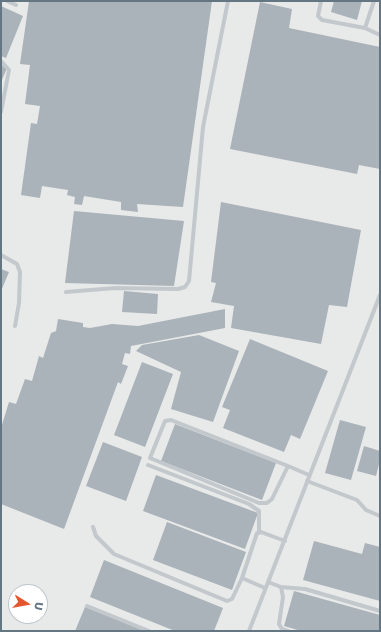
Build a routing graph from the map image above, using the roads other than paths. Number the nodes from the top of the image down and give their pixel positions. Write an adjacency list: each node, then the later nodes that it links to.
1 (7, 1): 5 (lane)
2 (228, 1): 11 (lane)
3 (320, 1): 6 (lane)
4 (374, 1): 6 (lane)
5 (16, 5)
6 (364, 28): 7 (lane)
7 (380, 35)
8 (1, 61): 9 (lane)
9 (1, 112)
10 (1, 255): 13 (lane)
11 (66, 292)
12 (380, 295): 16 (lane)
13 (15, 326)
14 (148, 465): 20 (lane)
15 (288, 466): 15 (lane); 16 (lane)
16 (309, 475): 17 (lane)
17 (308, 482): 18 (lane); 21 (lane)
18 (380, 516)
19 (93, 527): 22 (lane)
20 (259, 533): 21 (lane); 22 (lane)
21 (285, 541): 23 (lane)
22 (242, 578): 25 (lane)
23 (268, 582): 24 (lane); 25 (lane)
24 (281, 587): 27 (lane); 30 (lane)
25 (265, 588): 29 (lane)
26 (87, 606): 28 (lane)
27 (380, 611)
28 (149, 631)
29 (249, 631)
30 (288, 631)

